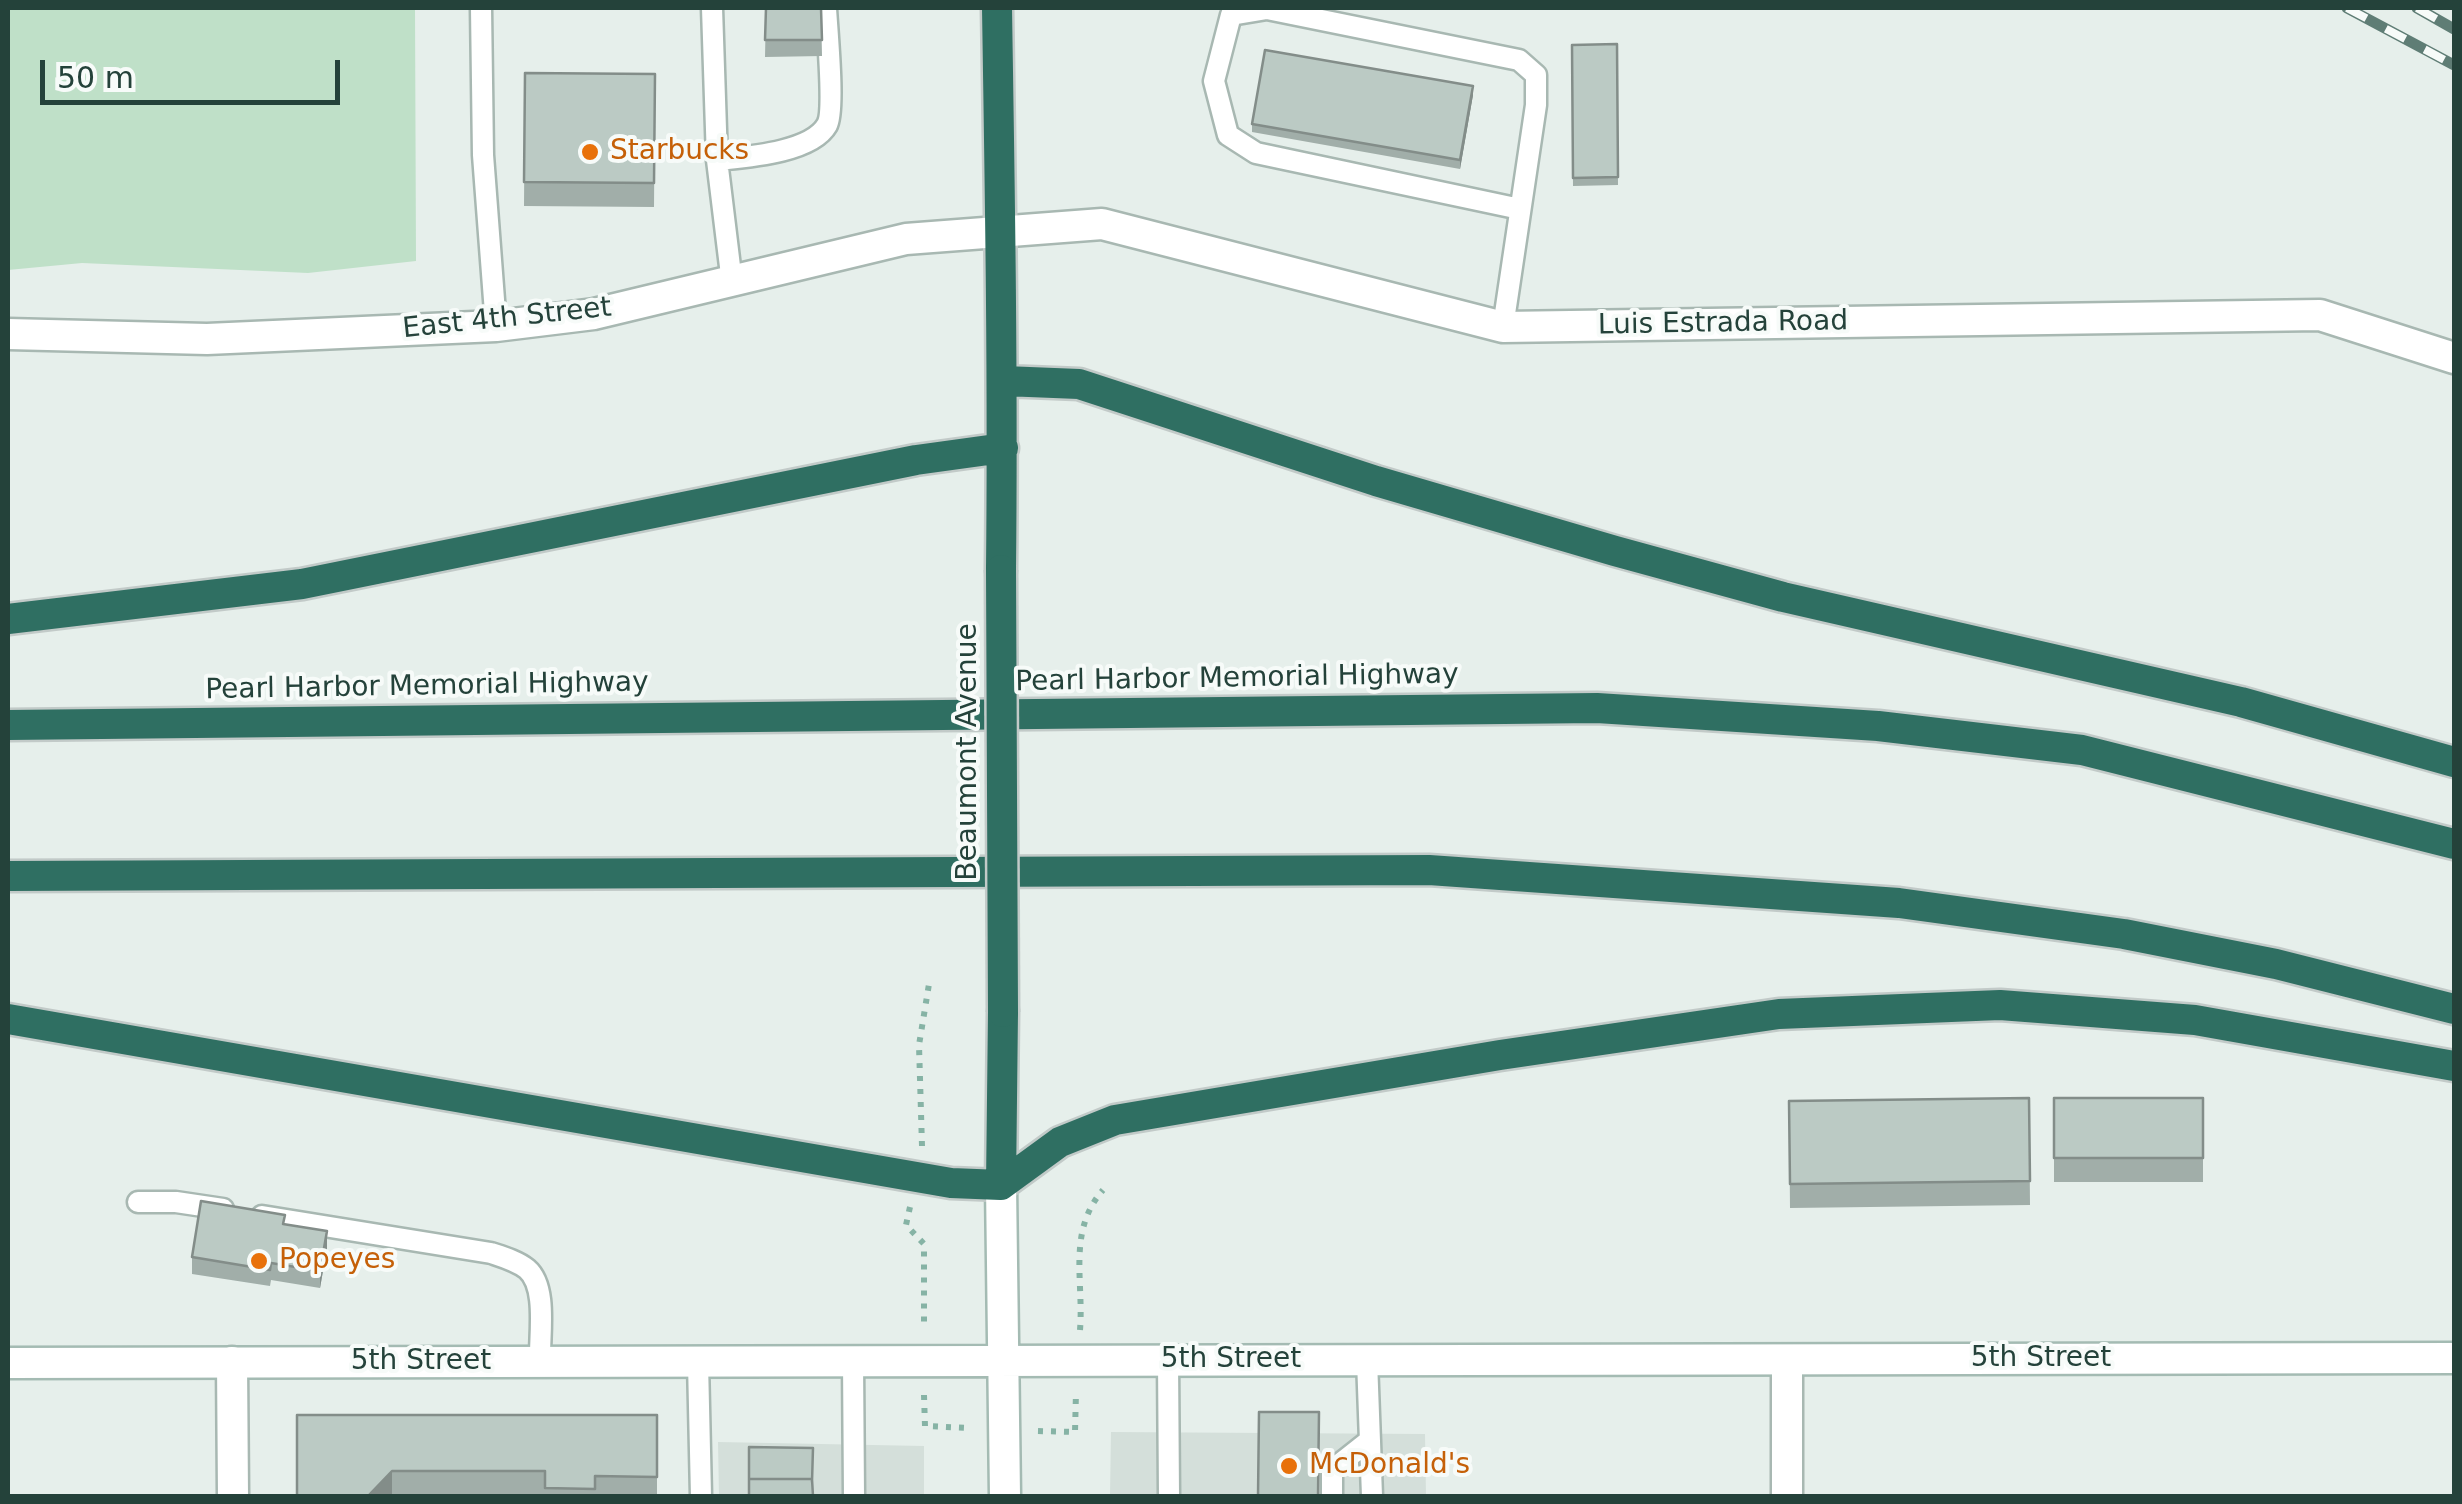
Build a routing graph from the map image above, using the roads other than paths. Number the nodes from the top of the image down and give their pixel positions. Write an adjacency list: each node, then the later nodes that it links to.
1 (481, 8): 9 (lane)
2 (712, 8): 5 (lane)
3 (826, 8): 5 (lane)
4 (997, 8): 7 (highway, Beaumont Avenue)
5 (718, 160): 8 (lane)
6 (1520, 209): 6 (lane); 10 (lane)
7 (998, 230): 8 (street, East 4th Street); 10 (street, Luis Estrada Road); 13 (highway, Beaumont Avenue)
8 (732, 283): 9 (street, East 4th Street)
9 (496, 326): 11 (street, East 4th Street)
10 (1503, 326): 12 (street, Luis Estrada Road)
11 (8, 334)
12 (2454, 358)
13 (1004, 380): 14 (highway, Beaumont Avenue); 17 (highway)
14 (1003, 448): 15 (highway); 23 (highway, Beaumont Avenue, bridge)
15 (8, 619)
16 (8, 725): 18 (highway, Pearl Harbor Memorial Highway)
17 (2454, 762)
18 (2454, 844)
19 (8, 876): 20 (highway)
20 (2454, 1009)
21 (8, 1019): 23 (highway)
22 (2454, 1066): 23 (highway)
23 (1001, 1185): 30 (street, Beaumont Avenue)
24 (138, 1202): 32 (lane)
25 (2454, 1358): 28 (street, 5th Street)
26 (1168, 1360): 27 (street, 5th Street); 30 (street, 5th Street); 40 (lane)
27 (1368, 1360): 28 (street, 5th Street); 35 (lane)
28 (1788, 1360): 43 (street)
29 (853, 1361): 30 (street, 5th Street); 33 (street, 5th Street); 38 (lane)
30 (1005, 1361): 39 (street, Beaumont Avenue)
31 (232, 1362): 32 (street, 5th Street); 34 (street, 5th Street); 36 (street)
32 (540, 1362): 33 (street, 5th Street)
33 (698, 1362): 37 (lane)
34 (8, 1363)
35 (1370, 1440): 41 (lane); 42 (lane)
36 (233, 1496)
37 (701, 1496)
38 (854, 1496)
39 (1005, 1496)
40 (1169, 1496)
41 (1332, 1496)
42 (1372, 1496)
43 (1788, 1496)

